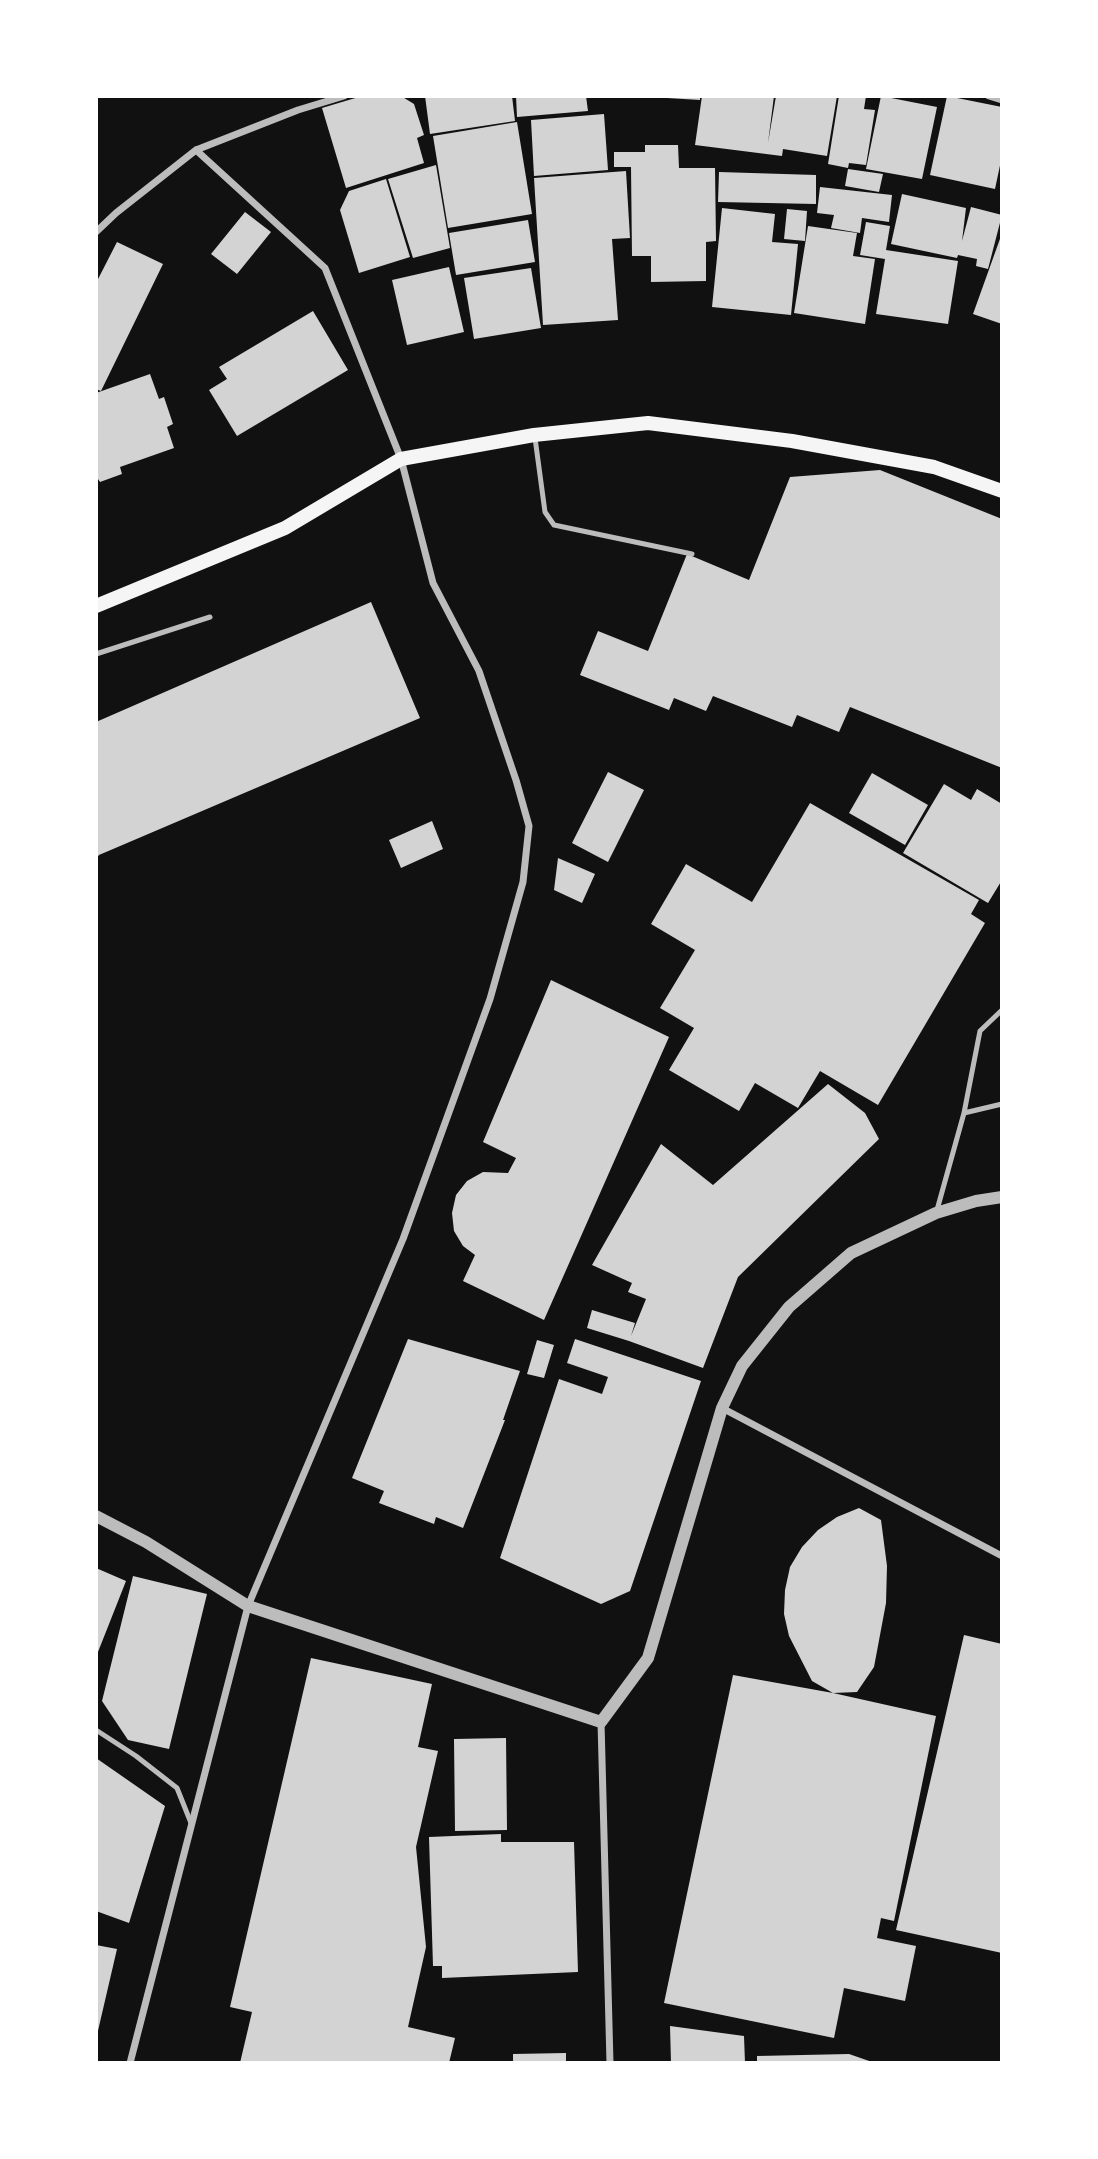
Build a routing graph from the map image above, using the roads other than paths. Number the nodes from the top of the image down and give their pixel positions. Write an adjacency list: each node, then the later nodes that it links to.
1 (344, 96): 4 (street)
2 (989, 96): 3 (street)
3 (1002, 100)
4 (196, 150): 5 (street); 7 (street)
5 (96, 232)
6 (534, 435): 7 (main road); 8 (main road); 9 (lane)
7 (401, 460): 10 (main road); 21 (street)
8 (1002, 491)
9 (692, 554)
10 (96, 606)
11 (209, 617): 12 (lane)
12 (96, 654)
13 (1002, 1010): 15 (lane)
14 (1002, 1104): 15 (lane)
15 (964, 1113): 17 (lane)
16 (1002, 1197): 17 (street)
17 (936, 1213): 18 (street)
18 (722, 1408): 20 (street); 22 (street)
19 (96, 1516): 21 (street)
20 (1002, 1556)
21 (248, 1606): 22 (street); 24 (street)
22 (601, 1722): 26 (street)
23 (96, 1730): 24 (lane)
24 (192, 1826): 25 (street)
25 (130, 2063)
26 (610, 2063)

